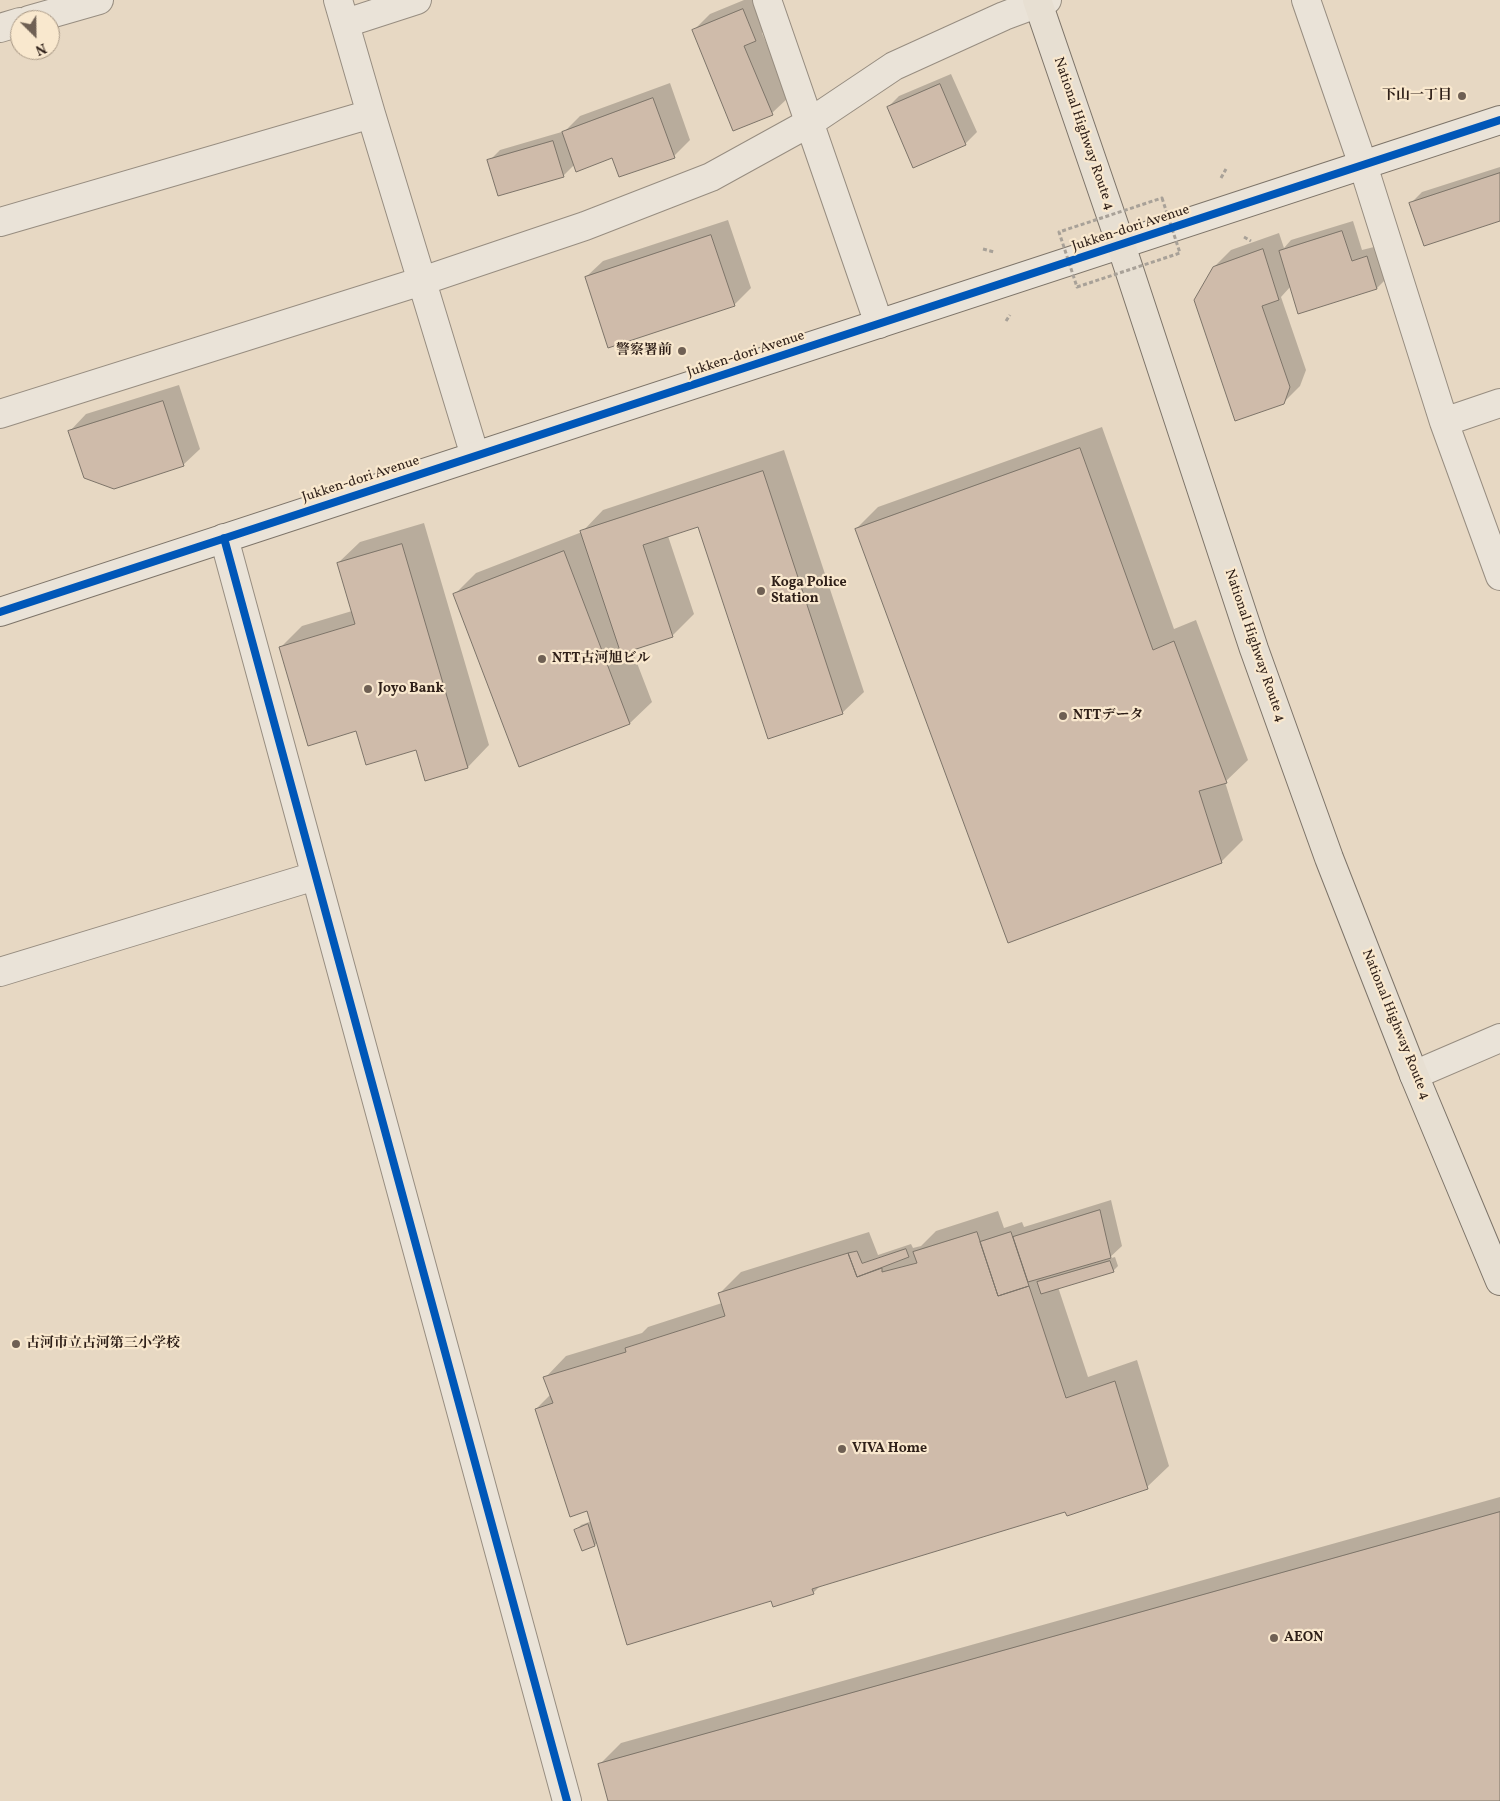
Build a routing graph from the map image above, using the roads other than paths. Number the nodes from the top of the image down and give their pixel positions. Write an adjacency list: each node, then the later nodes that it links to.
1 (99, 0): 6 (street)
2 (417, 0): 7 (street)
3 (767, 0): 10 (street)
4 (1306, 0): 11 (street)
5 (1041, 1): 10 (street); 13 (highway, National Highway Route 4)
6 (60, 11)
7 (342, 11): 8 (street)
8 (371, 114): 12 (street); 14 (street)
9 (1500, 120): 11 (street, Jukken-dori Avenue)
10 (809, 123): 14 (street); 15 (street)
11 (1363, 165): 13 (street, Jukken-dori Avenue); 18 (street)
12 (0, 222)
13 (1121, 245): 15 (street, Jukken-dori Avenue); 26 (highway, National Highway Route 4)
14 (422, 281): 17 (street); 19 (street)
15 (879, 324): 19 (street, Jukken-dori Avenue)
16 (1500, 404): 18 (street)
17 (0, 414)
18 (1444, 422): 21 (street)
19 (475, 456): 20 (street, Jukken-dori Avenue)
20 (224, 538): 22 (street, Jukken-dori Avenue); 23 (street)
21 (1500, 576)
22 (0, 612)
23 (316, 876): 24 (street); 28 (street)
24 (0, 972)
25 (1500, 1038): 26 (street)
26 (1414, 1075): 27 (highway, National Highway Route 4)
27 (1500, 1281)
28 (567, 1801)

